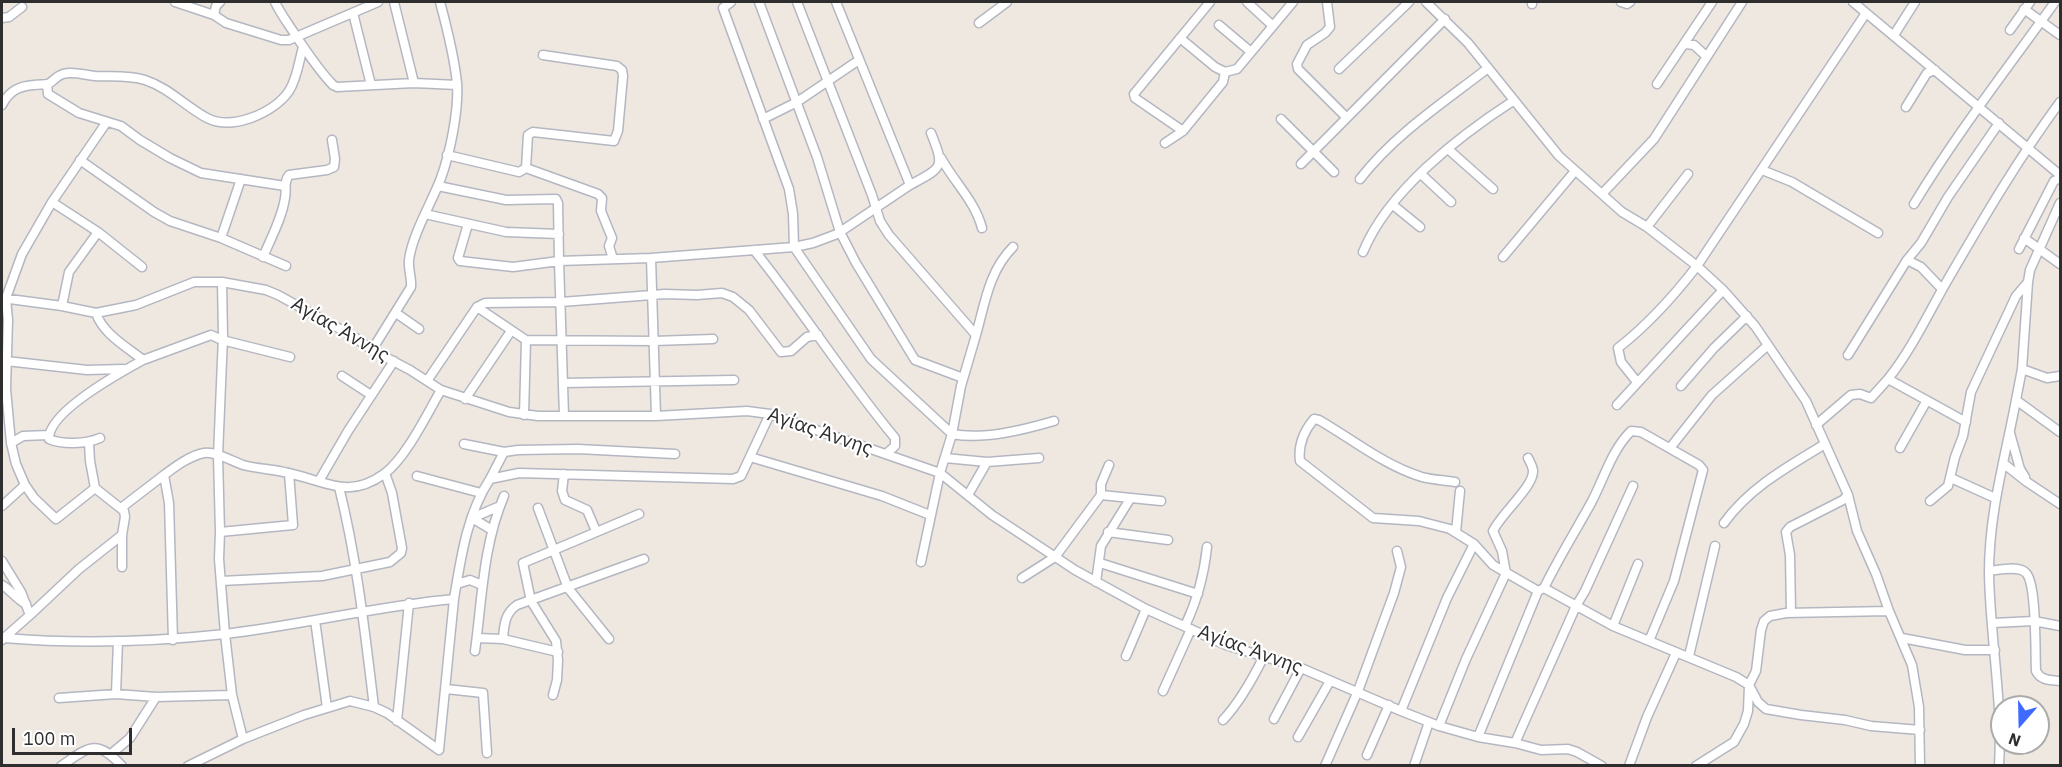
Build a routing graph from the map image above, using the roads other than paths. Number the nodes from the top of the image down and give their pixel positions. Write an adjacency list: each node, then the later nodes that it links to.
1 (175, 2): 29 (street)
2 (220, 2): 29 (street)
3 (275, 2): 39 (street)
4 (378, 2): 27 (street)
5 (394, 2): 52 (street)
6 (440, 2): 56 (street)
7 (759, 2): 59 (street)
8 (796, 2): 51 (street)
9 (836, 2): 46 (street)
10 (1007, 2): 33 (street)
11 (1210, 2): 40 (street)
12 (1247, 2): 35 (street)
13 (1293, 2): 35 (street)
14 (1328, 2): 63 (street)
15 (1409, 2): 48 (street)
16 (1426, 2): 31 (street)
17 (1621, 2): 18 (street)
18 (1630, 2)
19 (1712, 2): 41 (street)
20 (1742, 2): 45 (street)
21 (1853, 2): 28 (street)
22 (1915, 2): 38 (street)
23 (2055, 2): 32 (street)
24 (725, 4): 64 (street)
25 (2027, 5): 32 (street); 36 (street)
26 (22, 7): 30 (street)
27 (353, 13): 39 (street); 55 (street)
28 (1866, 13): 38 (street); 80 (street)
29 (214, 15): 39 (street)
30 (2, 18)
31 (1445, 19): 47 (street); 63 (street)
32 (2040, 21): 37 (street); 61 (street)
33 (979, 23)
34 (1220, 25): 43 (street)
35 (1273, 26): 43 (street)
36 (2010, 30)
37 (2061, 34)
38 (1894, 35): 49 (street)
39 (297, 36): 42 (street)
40 (1180, 38): 50 (street); 68 (street)
41 (1685, 44): 45 (street); 54 (street)
42 (303, 47): 53 (street); 55 (street)
43 (1251, 52): 50 (street)
44 (543, 55): 79 (street)
45 (1706, 56): 92 (street)
46 (859, 60): 51 (street); 88 (street)
47 (1488, 68): 57 (street); 87 (street)
48 (1339, 69)
49 (1935, 70): 61 (street); 62 (street)
50 (1225, 72): 68 (street)
51 (826, 81): 59 (street); 98 (street)
52 (414, 83): 55 (street); 56 (street)
53 (47, 84): 58 (street); 66 (street)
54 (1657, 84)
55 (371, 85)
56 (457, 85): 75 (street)
57 (1513, 100): 73 (street); 81 (street)
58 (3, 101)
59 (797, 102): 64 (street); 105 (street)
60 (2061, 102): 72 (street)
61 (1978, 105): 67 (street); 96 (street)
62 (1906, 107)
63 (1346, 117): 74 (street)
64 (763, 119): 110 (street)
65 (1281, 119): 74 (street)
66 (106, 123): 77 (street); 86 (street)
67 (1999, 123): 72 (street); 120 (street)
68 (1182, 131): 71 (street)
69 (931, 133): 76 (street)
70 (332, 140): 89 (street)
71 (1165, 143)
72 (2027, 148): 85 (street); 128 (street)
73 (1448, 149): 83 (street); 91 (street)
74 (1313, 151): 78 (street); 82 (street)
75 (447, 155): 79 (street); 90 (street)
76 (941, 158): 88 (street); 103 (street)
77 (80, 160): 93 (street); 108 (street)
78 (1301, 164)
79 (526, 168): 119 (street)
80 (1761, 170): 106 (street); 124 (street)
81 (1575, 171): 92 (street); 117 (street)
82 (1334, 172)
83 (1421, 174): 94 (street); 97 (street)
84 (1688, 174): 102 (street)
85 (2061, 176): 109 (street)
86 (241, 179): 89 (street); 108 (street)
87 (1360, 179)
88 (910, 185): 98 (street)
89 (285, 186): 116 (street)
90 (438, 186): 99 (street); 107 (street)
91 (1492, 189)
92 (1602, 194): 102 (street)
93 (52, 202): 104 (street); 131 (street)
94 (1451, 202)
95 (2061, 203): 113 (street)
96 (1914, 204)
97 (1393, 205): 101 (street); 115 (street)
98 (875, 210): 105 (street); 141 (street)
99 (425, 214): 100 (street); 136 (street)
100 (468, 224): 107 (street); 121 (street)
101 (1419, 227)
102 (1647, 227): 124 (street)
103 (982, 228)
104 (98, 232): 125 (street); 133 (street)
105 (840, 232): 110 (street); 158 (street)
106 (1878, 233)
107 (559, 234): 121 (street)
108 (221, 238): 116 (street)
109 (2025, 238): 112 (street); 113 (street)
110 (794, 247): 114 (street); 181 (street)
111 (1013, 247): 141 (street)
112 (2019, 249)
113 (2040, 249): 122 (street); 127 (street)
114 (754, 250): 118 (street); 140 (street)
115 (1363, 252)
116 (263, 257): 123 (street)
117 (1503, 257)
118 (651, 258): 119 (street); 130 (street)
119 (613, 259): 121 (street)
120 (1907, 260): 128 (street); 149 (street)
121 (559, 261): 132 (street)
122 (2061, 264)
123 (286, 266)
124 (1697, 266): 129 (street); 163 (street)
125 (142, 267)
126 (222, 282): 135 (street, Αγίας Άννης); 143 (street); 148 (street, Αγίας Άννης)
127 (2028, 282): 155 (street); 177 (street)
128 (1942, 289): 159 (street)
129 (1723, 290): 137 (street); 163 (street)
130 (652, 296): 132 (street); 140 (street); 146 (street)
131 (4, 298): 133 (street, Αγίας Άννης); 152 (street)
132 (561, 302): 134 (street); 145 (street)
133 (62, 306): 135 (street, Αγίας Άννης)
134 (477, 307): 139 (street); 161 (street)
135 (96, 313): 151 (street)
136 (396, 313): 138 (street); 148 (street)
137 (1747, 316): 147 (street); 165 (street)
138 (419, 328)
139 (511, 331): 144 (street); 168 (street)
140 (818, 334): 192 (street)
141 (976, 335): 158 (street)
142 (714, 339): 146 (street)
143 (222, 340): 150 (street); 151 (street); 193 (street)
144 (526, 340): 145 (street); 173 (street)
145 (561, 340): 146 (street); 164 (street)
146 (654, 341): 162 (street)
147 (1768, 345): 178 (street); 188 (street)
148 (372, 350): 153 (street, Αγίας Άννης)
149 (1848, 355)
150 (290, 357)
151 (144, 360): 154 (street)
152 (6, 361): 154 (street); 184 (street)
153 (394, 361): 161 (street, Αγίας Άννης); 167 (street)
154 (127, 369): 182 (street)
155 (2022, 369): 157 (street); 169 (street)
156 (342, 376): 167 (street)
157 (2061, 376)
158 (963, 378): 181 (street)
159 (1888, 379): 170 (street); 178 (street)
160 (734, 380): 162 (street)
161 (427, 381): 166 (street, Αγίας Άννης)
162 (656, 382): 164 (street); 175 (street)
163 (1637, 382): 171 (street)
164 (563, 383): 174 (street)
165 (1681, 386)
166 (441, 390): 168 (street, Αγίας Άννης); 202 (street)
167 (371, 395): 209 (street)
168 (465, 399): 173 (street, Αγίας Άννης)
169 (2016, 400): 179 (street); 180 (street)
170 (1926, 402): 177 (street); 189 (street)
171 (1617, 405)
172 (770, 414): 175 (street, Αγίας Άννης); 192 (street, Αγίας Άννης); 194 (street)
173 (524, 415): 174 (street, Αγίας Άννης)
174 (564, 416): 175 (street, Αγίας Άννης)
175 (656, 416)
176 (1054, 421): 181 (street)
177 (1966, 422): 207 (street)
178 (1816, 425): 187 (street)
179 (2010, 432): 199 (street); 211 (street)
180 (2061, 432)
181 (952, 434): 195 (street)
182 (48, 435): 184 (street); 185 (street)
183 (100, 438): 185 (street)
184 (11, 443): 212 (street)
185 (89, 443): 215 (street)
186 (464, 444): 190 (street)
187 (1825, 444): 220 (street); 234 (street)
188 (1670, 448): 264 (street); 290 (street)
189 (1900, 448)
190 (504, 452): 191 (street); 208 (street)
191 (675, 454)
192 (886, 454): 203 (street, Αγίας Άννης)
193 (218, 456): 201 (street); 205 (street); 237 (street)
194 (750, 457): 204 (street); 232 (street)
195 (945, 458): 198 (street); 203 (street)
196 (1039, 458): 198 (street)
197 (1528, 458): 256 (street)
198 (987, 462): 218 (street)
199 (2003, 463): 211 (street); 222 (street)
200 (1109, 465): 219 (street)
201 (289, 473): 209 (street); 237 (street)
202 (385, 473): 214 (street); 254 (street)
203 (940, 473): 218 (street, Αγίας Άννης); 232 (street)
204 (564, 474): 208 (street); 236 (street)
205 (164, 475): 229 (street); 288 (street)
206 (417, 476): 217 (street)
207 (1951, 478): 222 (street); 225 (street)
208 (490, 479): 217 (street)
209 (319, 481): 214 (street)
210 (1455, 482): 239 (street)
211 (2027, 482): 226 (street)
212 (25, 485): 215 (street); 227 (street)
213 (1633, 486): 270 (street)
214 (339, 487): 254 (street)
215 (95, 488): 229 (street)
216 (1460, 491): 239 (street)
217 (481, 493): 233 (street)
218 (968, 495): 247 (street, Αγίας Άννης)
219 (1101, 495): 223 (street); 247 (street)
220 (1848, 495): 272 (street); 274 (street)
221 (504, 496): 228 (street)
222 (1995, 498): 255 (street)
223 (1130, 499): 224 (street); 238 (street)
224 (1161, 501)
225 (1930, 501)
226 (2061, 504)
227 (2, 506)
228 (500, 506): 233 (street); 235 (street)
229 (121, 508): 240 (street)
230 (538, 508): 245 (street)
231 (639, 514): 236 (street)
232 (930, 515): 250 (street)
233 (472, 518): 235 (street); 260 (street)
234 (1724, 523)
235 (492, 530): 262 (street)
236 (596, 531): 245 (street)
237 (220, 532): 258 (street)
238 (1108, 532): 241 (street); 251 (street)
239 (1456, 532): 242 (street)
240 (122, 535): 253 (street); 275 (street)
241 (1168, 540)
242 (1474, 544): 256 (street); 313 (street)
243 (1715, 546): 296 (street)
244 (1207, 547): 265 (street)
245 (554, 550): 263 (street); 267 (street)
246 (1397, 551): 304 (street)
247 (1055, 557): 257 (street); 259 (street, Αγίας Άννης)
248 (644, 559): 263 (street)
249 (2, 561): 269 (street)
250 (921, 562)
251 (1100, 563): 259 (street); 265 (street)
252 (1638, 564): 279 (street)
253 (123, 567)
254 (356, 568): 258 (street); 273 (street)
255 (1989, 571): 277 (street); 278 (street)
256 (1506, 573): 264 (street); 318 (street)
257 (1022, 579)
258 (221, 581): 282 (street)
259 (1096, 582): 271 (street, Αγίας Άννης)
260 (457, 584): 262 (street); 266 (street)
261 (2, 585): 269 (street)
262 (482, 585): 283 (street)
263 (568, 588): 267 (street); 287 (street)
264 (1541, 590): 270 (street); 321 (street)
265 (1198, 594): 281 (street)
266 (454, 598): 268 (street); 302 (street)
267 (531, 601): 286 (street); 293 (street)
268 (409, 603): 273 (street); 316 (street)
269 (26, 604): 275 (street)
270 (1576, 606): 279 (street); 323 (street)
271 (1146, 609): 281 (street, Αγίας Άννης); 295 (street)
272 (1888, 611): 274 (street); 284 (street)
273 (363, 612): 276 (street); 311 (street)
274 (1791, 613): 301 (street)
275 (30, 615): 285 (street)
276 (315, 620): 282 (street); 312 (street)
277 (2034, 621): 278 (street); 280 (street); 300 (street)
278 (1993, 623): 291 (street)
279 (1613, 626): 290 (street)
280 (2061, 626)
281 (1188, 627): 297 (street, Αγίας Άννης); 303 (street)
282 (225, 634): 288 (street); 306 (street)
283 (477, 638): 286 (street); 292 (street)
284 (1902, 638): 291 (street); 319 (street)
285 (3, 639): 289 (street)
286 (504, 639): 293 (street)
287 (609, 639)
288 (173, 640): 289 (street)
289 (118, 641): 305 (street)
290 (1649, 641): 294 (street)
291 (1995, 650): 336 (street)
292 (475, 651)
293 (558, 652): 307 (street)
294 (1676, 653): 296 (street); 333 (street)
295 (1126, 656)
296 (1689, 656): 301 (street)
297 (1263, 658): 298 (street, Αγίας Άννης); 315 (street)
298 (1301, 668): 299 (street, Αγίας Άννης); 314 (street)
299 (1330, 681): 304 (street, Αγίας Άννης); 320 (street)
300 (2061, 681)
301 (1749, 685): 319 (street); 334 (street)
302 (446, 689): 316 (street); 324 (street)
303 (1163, 691)
304 (1358, 691): 310 (street, Αγίας Άννης); 330 (street)
305 (116, 694): 308 (street); 309 (street)
306 (232, 695): 308 (street); 322 (street)
307 (553, 695)
308 (156, 697): 325 (street)
309 (59, 698)
310 (1389, 705): 313 (street, Αγίας Άννης); 326 (street)
311 (374, 707): 312 (street); 316 (street)
312 (327, 708): 322 (street)
313 (1401, 711): 317 (street, Αγίας Άννης)
314 (1275, 719)
315 (1223, 720)
316 (397, 721)
317 (1429, 722): 318 (street, Αγίας Άννης); 331 (street)
318 (1439, 726): 321 (street, Αγίας Άννης)
319 (1920, 730): 335 (street)
320 (1298, 737)
321 (1478, 738): 323 (street, Αγίας Άννης)
322 (243, 739): 329 (street)
323 (1515, 743): 332 (street, Αγίας Άννης)
324 (487, 753)
325 (111, 754): 327 (street); 328 (street)
326 (1367, 755)
327 (62, 765)
328 (122, 765)
329 (188, 765)
330 (1325, 765)
331 (1414, 765)
332 (1602, 765)
333 (1629, 765)
334 (1696, 765)
335 (1920, 765)
336 (1999, 765)

